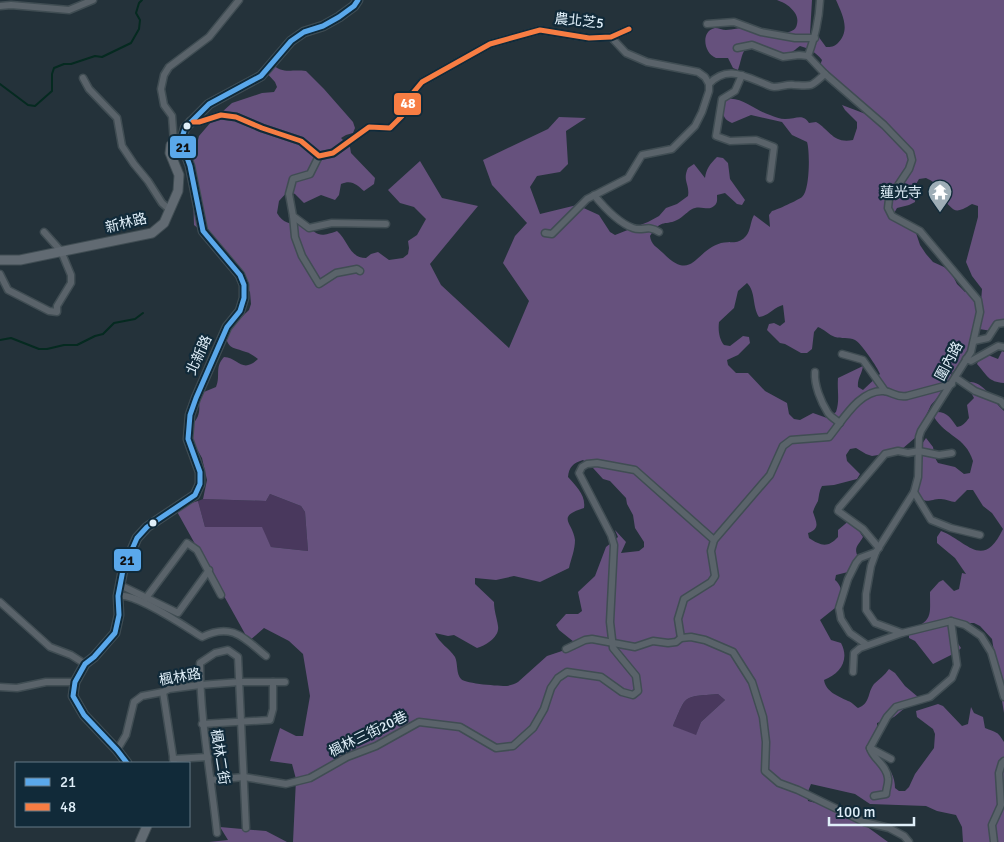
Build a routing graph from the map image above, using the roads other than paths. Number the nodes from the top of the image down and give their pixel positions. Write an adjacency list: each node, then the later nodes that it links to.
1 (93, 0): 5 (street)
2 (239, 0): 17 (street)
3 (358, 0): 16 (main road)
4 (820, 0): 9 (street)
5 (0, 6)
6 (707, 24): 9 (street)
7 (629, 29): 8 (street)
8 (611, 37): 15 (street, 農北芝5); 18 (street, 農北芝5)
9 (814, 38): 11 (street)
10 (737, 48): 11 (street)
11 (808, 56): 12 (street, 圍內路)
12 (825, 74): 13 (street); 33 (street, 圍內路)
13 (742, 76): 15 (street); 19 (street)
14 (83, 78): 21 (street)
15 (709, 84): 20 (street)
16 (190, 121): 17 (main road); 18 (street)
17 (178, 142): 21 (main road, 新林路); 50 (main road, 北新路)
18 (319, 156): 22 (street)
19 (770, 179)
20 (594, 195): 25 (street); 26 (street)
21 (170, 210): 27 (main road, 新林路)
22 (293, 216): 23 (street); 29 (street)
23 (386, 224)
24 (44, 232): 27 (street)
25 (659, 232)
26 (545, 233)
27 (61, 251): 28 (main road, 新林路); 30 (street)
28 (0, 260)
29 (360, 271)
30 (0, 274)
31 (1004, 323): 33 (street)
32 (1004, 340): 34 (street)
33 (974, 341): 36 (street, 圍內路)
34 (1002, 348): 36 (street)
35 (842, 354): 40 (street)
36 (966, 360): 38 (street, 圍內路)
37 (815, 372): 42 (street)
38 (956, 378): 39 (street, 圍內路); 41 (street)
39 (952, 384): 40 (street); 43 (street, 圍內路)
40 (885, 391): 42 (street)
41 (1004, 405)
42 (840, 423): 47 (street)
43 (919, 451): 44 (street); 45 (street, 圍內路); 48 (street)
44 (952, 453)
45 (914, 492): 46 (street); 48 (street, 圍內路)
46 (980, 535)
47 (714, 540): 57 (street); 58 (street)
48 (878, 550): 56 (street, 圍內路); 59 (street)
49 (209, 570): 51 (street); 53 (street); 53 (street)
50 (120, 585): 52 (main road, 北新路); 53 (street)
51 (222, 595)
52 (118, 596): 61 (street); 62 (main road, 北新路)
53 (146, 598)
54 (0, 602): 62 (street)
55 (951, 621): 56 (street); 71 (street); 74 (street)
56 (902, 633): 59 (street)
57 (681, 638): 58 (street); 88 (street)
58 (612, 644): 60 (street); 81 (street, 楓林三街20巷)
59 (867, 645): 63 (street)
60 (566, 648)
61 (266, 656)
62 (85, 664): 64 (main road, 北新路)
63 (853, 672)
64 (76, 682): 69 (street); 75 (main road)
65 (240, 682): 66 (street, 楓林路); 68 (street, 楓林路); 68 (street, 楓林二街); 72 (street)
66 (273, 682): 67 (street, 楓林路); 72 (street)
67 (284, 682)
68 (200, 685): 70 (street, 楓林路); 73 (street, 楓林二街)
69 (0, 687)
70 (163, 692): 75 (street, 楓林路); 78 (street)
71 (1004, 697)
72 (242, 721): 73 (street); 81 (street)
73 (202, 724): 76 (street, 楓林二街)
74 (870, 748): 77 (street); 83 (street)
75 (117, 750): 80 (main road)
76 (208, 757): 78 (street); 82 (street, 楓林二街)
77 (891, 760)
78 (174, 761)
79 (1004, 761): 89 (street)
80 (126, 762)
81 (244, 776): 82 (street); 85 (street)
82 (211, 780): 86 (street, 楓林二街)
83 (874, 796)
84 (147, 827): 87 (main road)
85 (246, 828)
86 (217, 834)
87 (140, 842)
88 (909, 842)
89 (994, 842)

